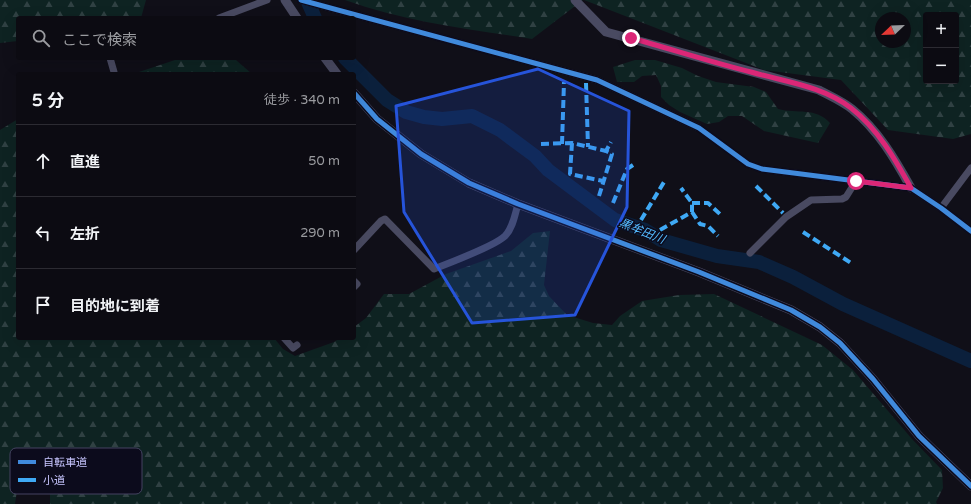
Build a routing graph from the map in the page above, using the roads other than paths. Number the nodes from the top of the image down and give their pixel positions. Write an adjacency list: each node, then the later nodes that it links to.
1 (267, 0): 5 (street)
2 (285, 0): 6 (street)
3 (301, 0): 13 (street)
4 (575, 0): 14 (street)
5 (224, 16)
6 (296, 16)
7 (111, 60): 9 (street)
8 (326, 60): 10 (street)
9 (114, 72)
10 (336, 72)
11 (356, 97): 15 (street)
12 (971, 168): 16 (street)
13 (856, 181): 14 (street); 19 (street)
14 (911, 188): 16 (street)
15 (518, 204): 18 (street); 22 (street)
16 (941, 208): 17 (street)
17 (971, 231)
18 (356, 248)
19 (750, 253)
20 (286, 340): 21 (street)
21 (297, 345)
22 (971, 486)

